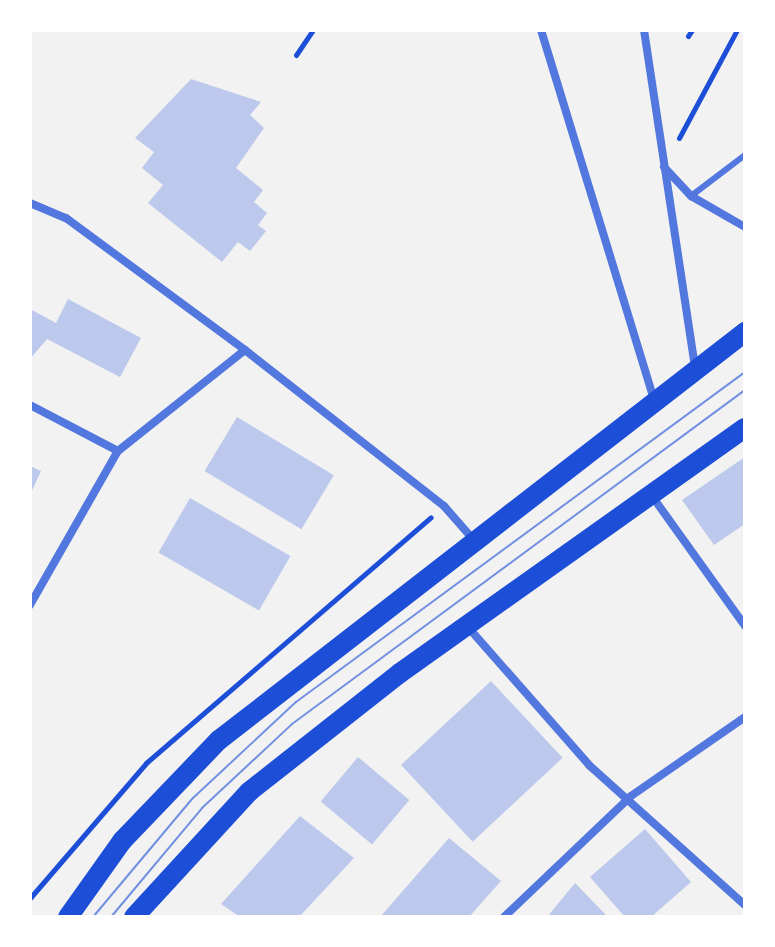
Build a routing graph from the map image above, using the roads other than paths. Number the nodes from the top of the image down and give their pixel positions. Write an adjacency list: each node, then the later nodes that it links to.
1 (541, 30): 11 (street)
2 (644, 30): 4 (street)
3 (745, 155): 5 (lane)
4 (664, 167): 5 (street); 10 (street)
5 (691, 196): 7 (street)
6 (30, 203): 9 (street)
7 (745, 227)
8 (745, 332): 10 (main road)
9 (245, 350): 14 (street); 16 (street)
10 (695, 369): 11 (main road)
11 (654, 400): 16 (main road)
12 (30, 405): 14 (street)
13 (745, 428): 15 (main road)
14 (118, 451): 17 (street)
15 (652, 496): 18 (main road); 19 (street)
16 (472, 538): 23 (main road)
17 (30, 605)
18 (467, 626): 21 (street); 24 (main road)
19 (745, 626)
20 (745, 717): 21 (street)
21 (631, 796): 22 (street); 25 (street)
22 (745, 905)
23 (68, 917)
24 (134, 917)
25 (504, 917)

